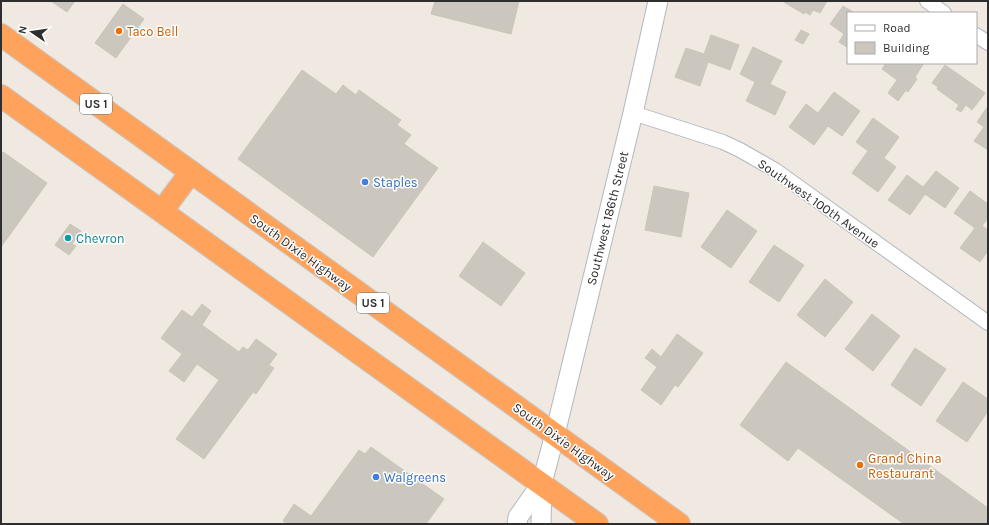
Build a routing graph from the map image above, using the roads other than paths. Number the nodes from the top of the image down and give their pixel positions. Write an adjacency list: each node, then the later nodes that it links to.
1 (658, 1): 8 (street, Southwest 186th Street)
2 (927, 1): 3 (street)
3 (943, 12)
4 (1, 35): 9 (highway, South Dixie Highway / US 1)
5 (977, 36): 6 (street)
6 (988, 43)
7 (1, 96): 10 (highway)
8 (633, 113): 11 (street, Southwest 100th Avenue); 12 (street, Southwest 186th Street)
9 (191, 172): 10 (highway); 12 (highway, South Dixie Highway / US 1)
10 (162, 212): 13 (highway)
11 (988, 324)
12 (555, 434): 13 (street, Southwest 186th Street); 17 (highway, South Dixie Highway / US 1)
13 (542, 483): 14 (street); 15 (street); 16 (highway)
14 (517, 524)
15 (541, 524)
16 (598, 524)
17 (679, 524)

